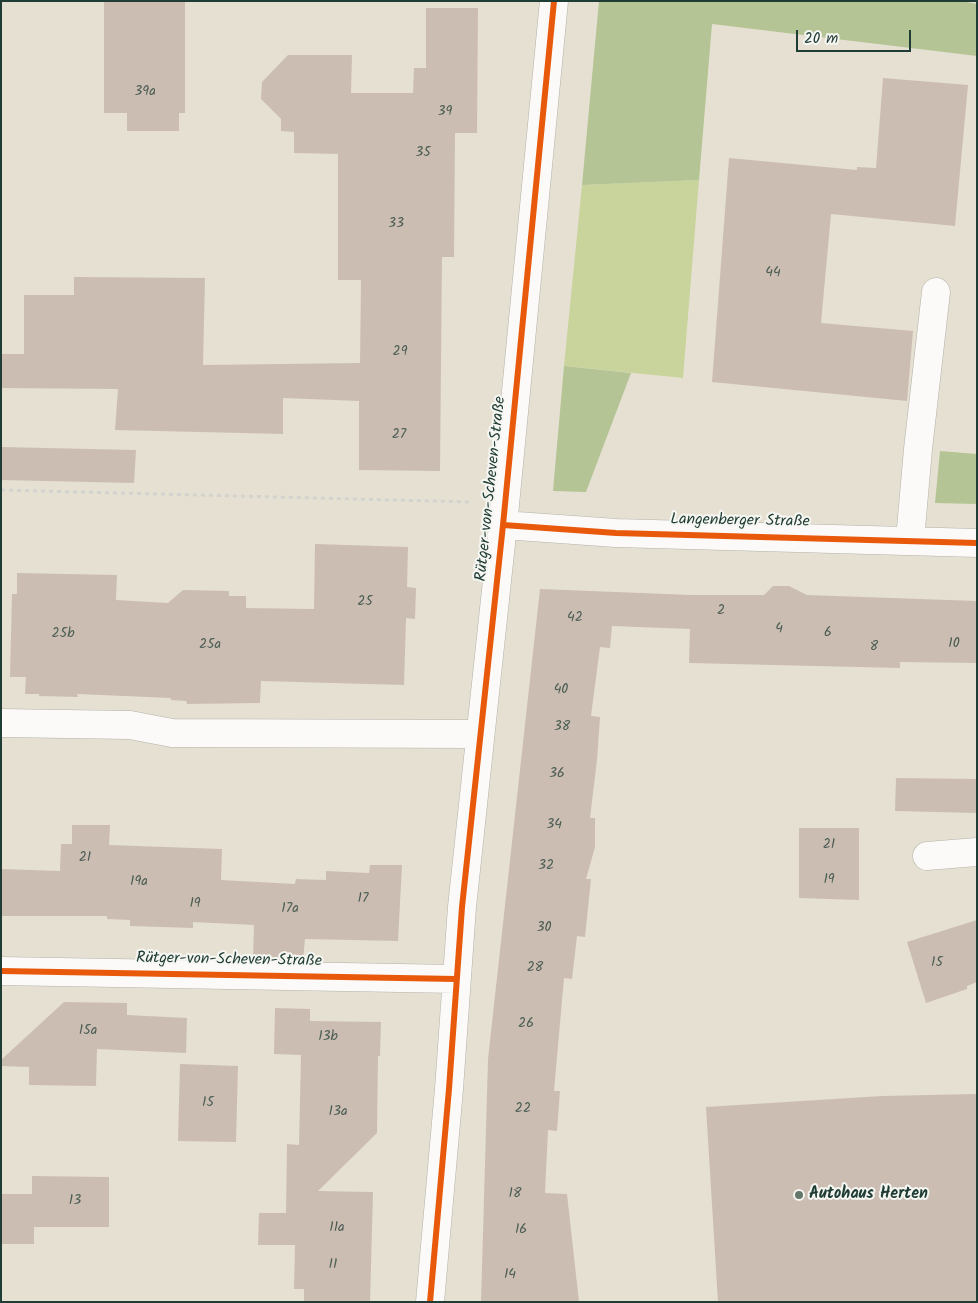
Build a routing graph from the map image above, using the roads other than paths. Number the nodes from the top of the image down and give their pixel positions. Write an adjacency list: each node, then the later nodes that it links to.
1 (554, 1): 3 (street, Rütger-von-Scheven-Straße)
2 (936, 292): 4 (street)
3 (504, 514): 4 (street, Langenberger Straße); 7 (street, Rütger-von-Scheven-Straße)
4 (910, 540): 5 (street, Langenberger Straße)
5 (977, 543)
6 (1, 723): 7 (street)
7 (480, 734): 11 (street, Rütger-von-Scheven-Straße)
8 (977, 852): 9 (street)
9 (927, 856)
10 (1, 971): 11 (street, Rütger-von-Scheven-Straße)
11 (456, 979): 12 (street, Rütger-von-Scheven-Straße)
12 (430, 1302)

